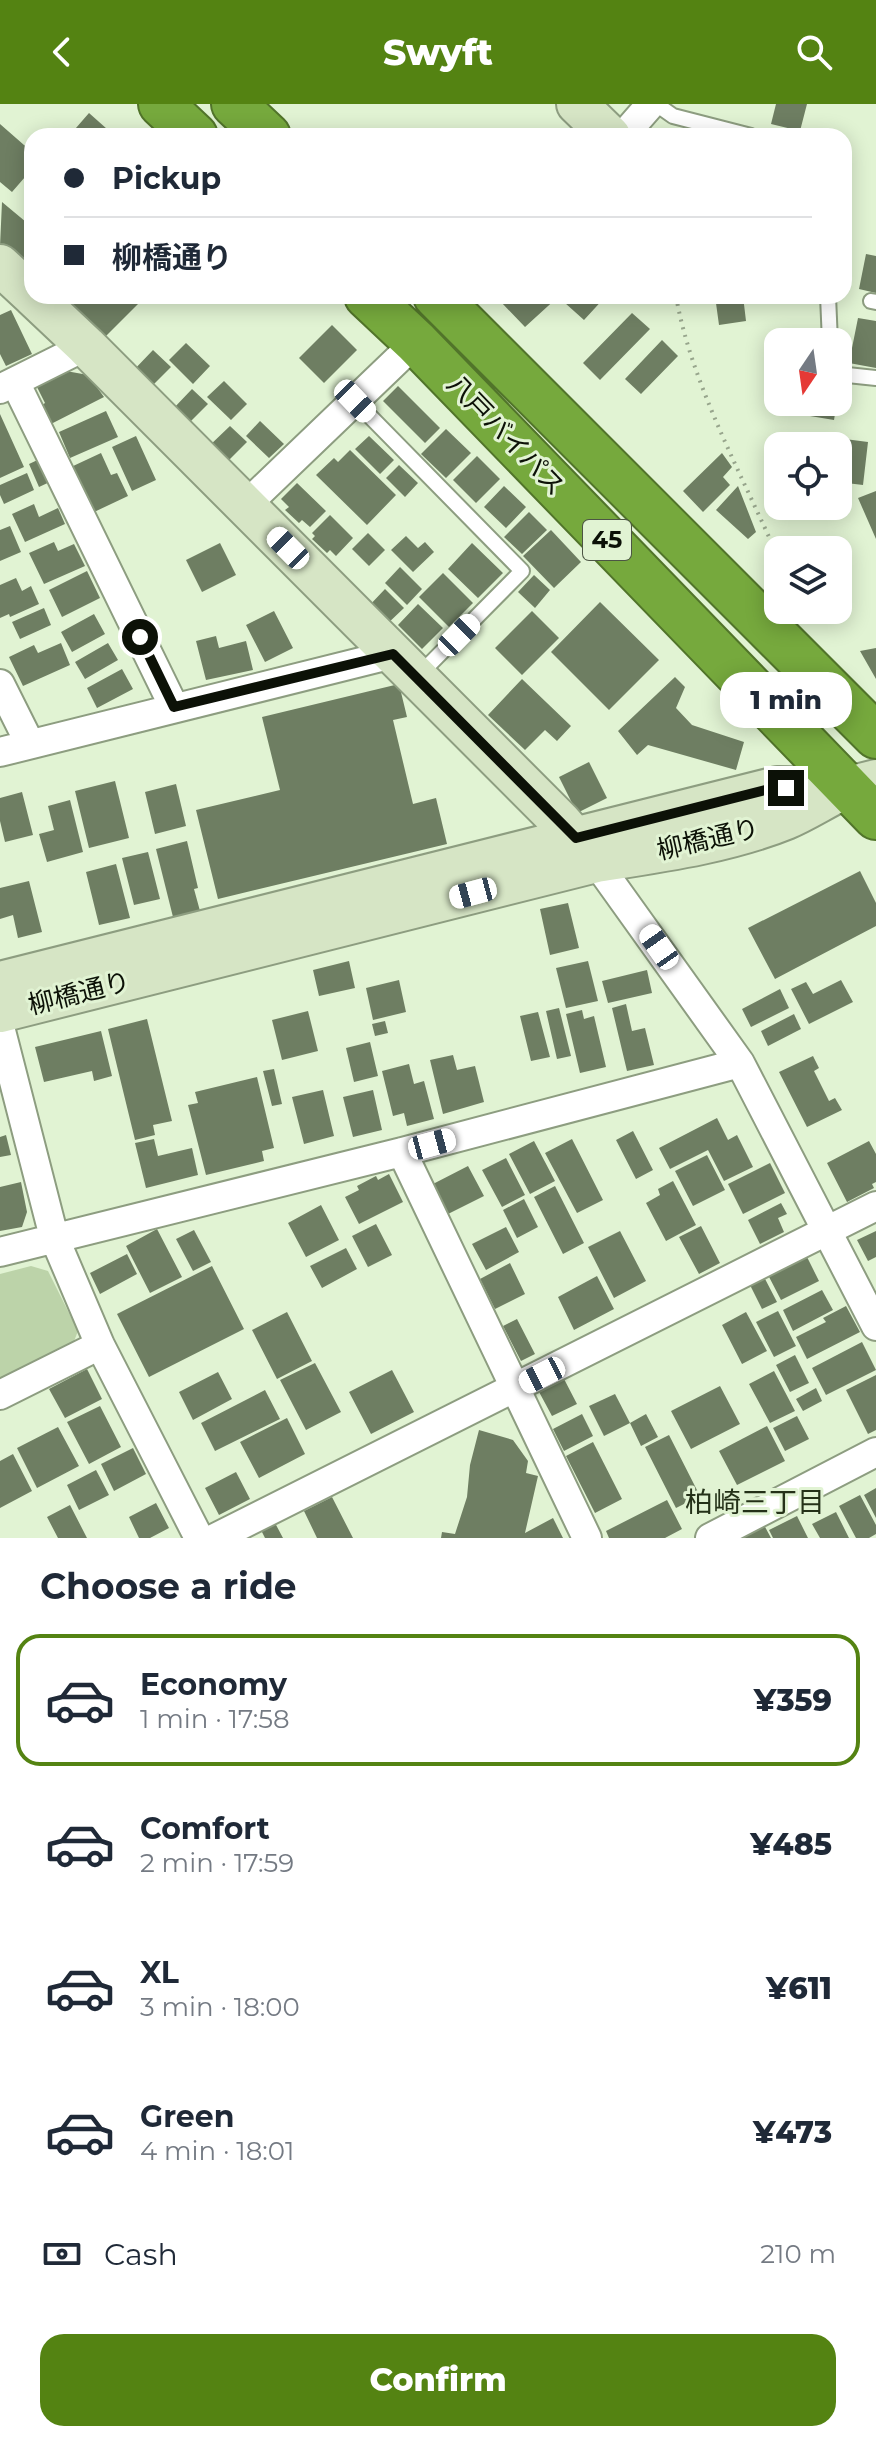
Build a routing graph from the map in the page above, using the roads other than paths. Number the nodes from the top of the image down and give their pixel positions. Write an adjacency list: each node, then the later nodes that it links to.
1 (161, 104): 5 (highway)
2 (234, 104): 6 (highway)
3 (577, 104): 7 (street)
4 (653, 104): 8 (street); 9 (lane)
5 (186, 128)
6 (260, 128)
7 (602, 128)
8 (630, 128)
9 (720, 128)
10 (0, 265): 11 (street)
11 (24, 288)
12 (41, 304): 18 (street)
13 (376, 304): 17 (highway, 八戸バイパス / 45)
14 (452, 304): 27 (highway, 八戸バイパス / 45)
15 (828, 304): 16 (lane)
16 (829, 328)
17 (416, 342): 22 (street); 30 (highway, 八戸バイパス / 45)
18 (86, 346): 21 (street); 23 (street)
19 (852, 375): 20 (lane)
20 (876, 378)
21 (8, 385): 26 (street)
22 (355, 401): 23 (street); 24 (lane)
23 (245, 506): 24 (street)
24 (405, 666): 26 (street); 32 (street)
25 (0, 684): 28 (street)
26 (174, 707): 28 (street)
27 (876, 736)
28 (30, 744): 29 (street)
29 (0, 752)
30 (866, 795): 31 (highway, 八戸バイパス); 32 (street, 柳橋通り)
31 (876, 832)
32 (586, 850): 33 (street, 柳橋通り); 34 (street, 柳橋通り); 36 (street)
33 (0, 982)
34 (0, 1012)
35 (0, 1027): 40 (street)
36 (740, 1063): 37 (street); 39 (street)
37 (402, 1152): 40 (street); 44 (street)
38 (876, 1206): 39 (street)
39 (827, 1231): 42 (street); 44 (street)
40 (54, 1237): 41 (street); 43 (street)
41 (0, 1252)
42 (876, 1326)
43 (100, 1345): 45 (street); 47 (street)
44 (514, 1390): 48 (street); 49 (street)
45 (0, 1395)
46 (876, 1452): 50 (street)
47 (199, 1538)
48 (215, 1538)
49 (587, 1538)
50 (710, 1538)

